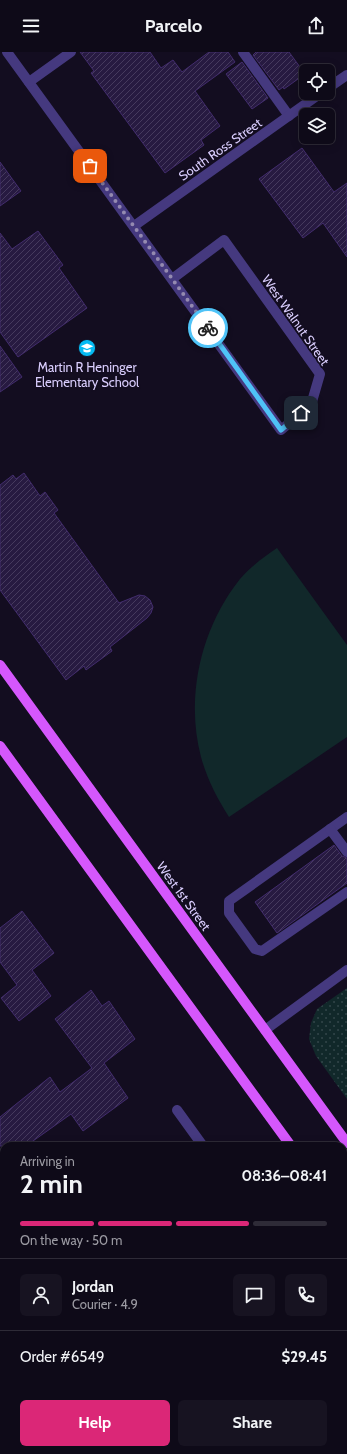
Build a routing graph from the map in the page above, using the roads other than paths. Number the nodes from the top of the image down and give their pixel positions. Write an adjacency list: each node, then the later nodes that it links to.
1 (7, 52): 5 (street, West Walnut Street)
2 (71, 52): 5 (street)
3 (243, 52): 8 (street)
4 (347, 75): 6 (street)
5 (29, 82): 9 (street, West Walnut Street)
6 (335, 83)
7 (312, 100): 8 (street, South Ross Street)
8 (290, 116): 9 (street, South Ross Street)
9 (134, 226): 10 (street, West Walnut Street)
10 (172, 279): 10 (street, West Walnut Street)
11 (0, 665): 18 (main road, West 1st Street)
12 (0, 746): 21 (main road)
13 (347, 817): 14 (street)
14 (330, 829): 15 (street); 16 (street)
15 (347, 852)
16 (347, 892)
17 (347, 970): 18 (street)
18 (265, 1030): 22 (main road, West 1st Street)
19 (177, 1110): 20 (street)
20 (200, 1142)
21 (288, 1142)
22 (346, 1142)

